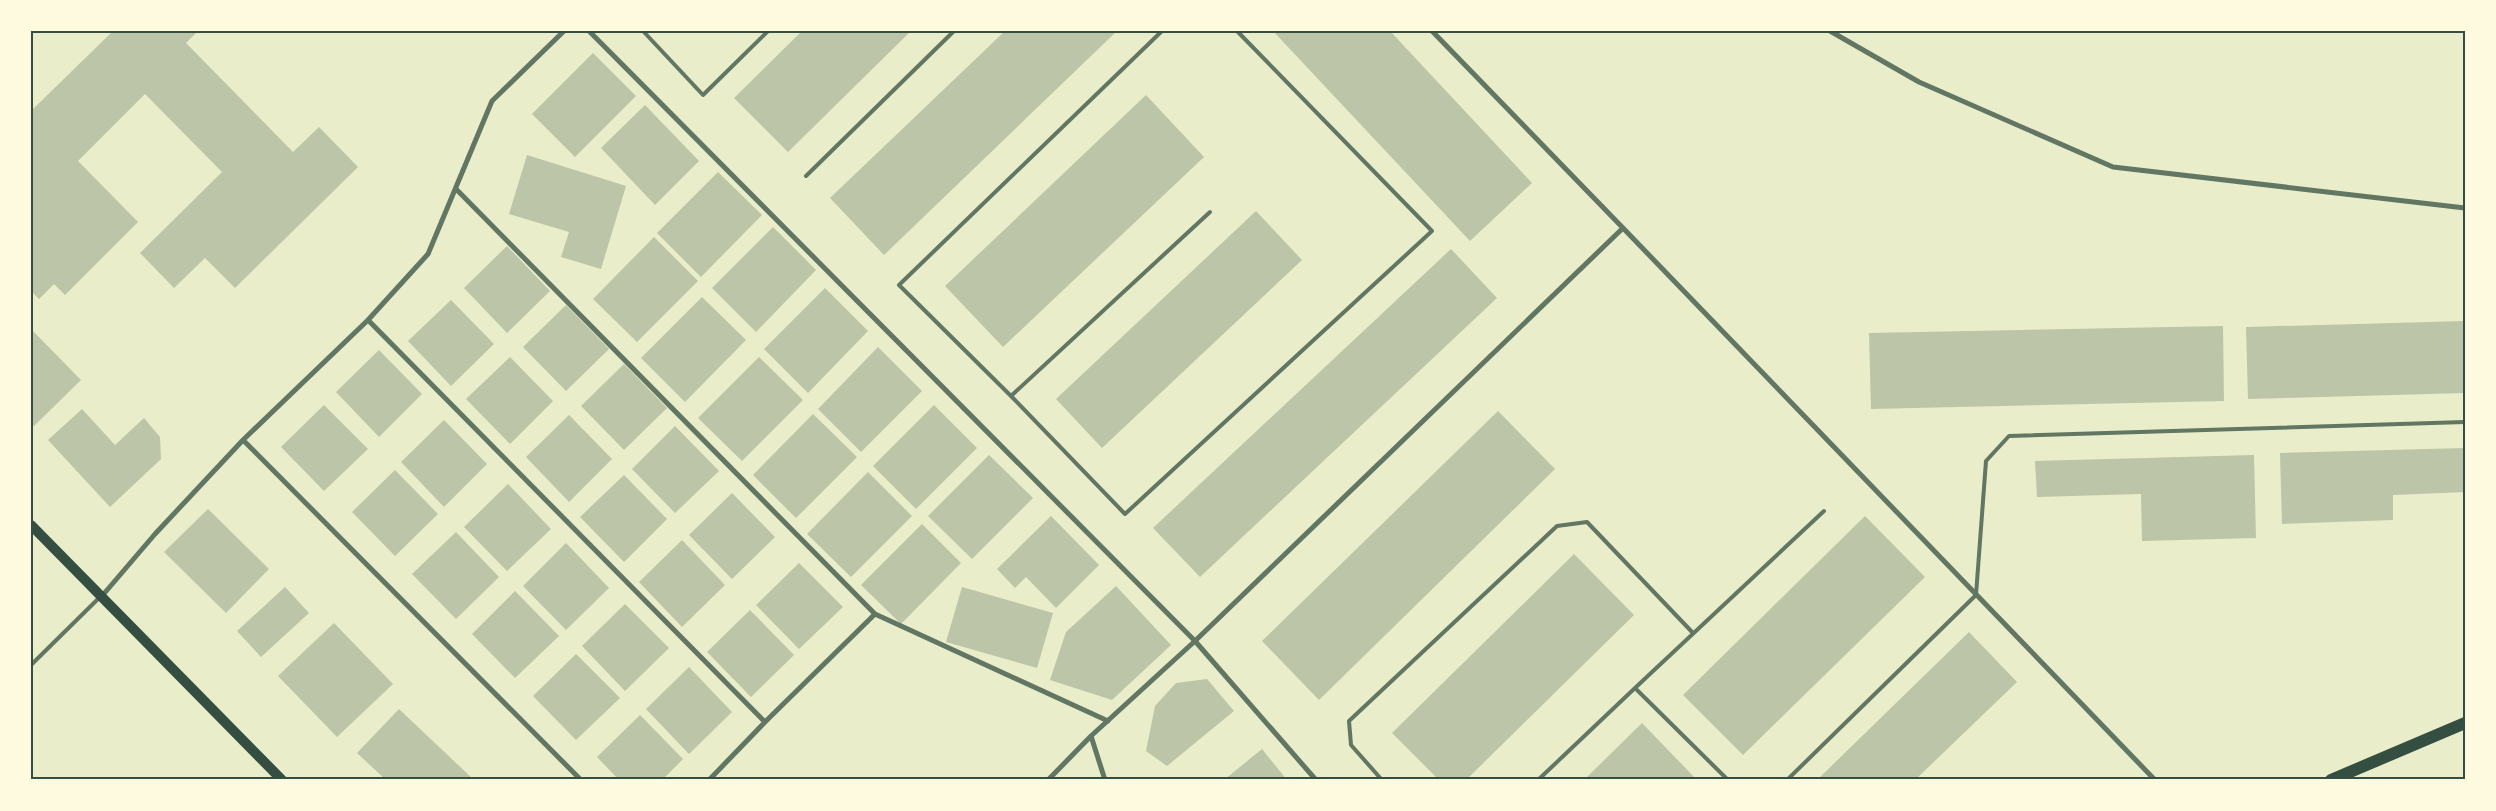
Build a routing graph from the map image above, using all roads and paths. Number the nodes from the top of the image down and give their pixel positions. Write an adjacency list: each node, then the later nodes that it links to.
1 (564, 31): 11 (street)
2 (589, 31): 25 (street)
3 (643, 31): 4 (lane)
4 (768, 31)
5 (954, 31): 10 (lane)
6 (1162, 31): 16 (lane)
7 (1237, 31): 16 (lane)
8 (1432, 31): 14 (street)
9 (1830, 31): 12 (street)
10 (806, 176)
11 (456, 189): 15 (street); 23 (street)
12 (2465, 208)
13 (1210, 212): 16 (lane)
14 (1622, 228): 21 (street); 25 (street)
15 (368, 320): 18 (street); 29 (street)
16 (1011, 396)
17 (2465, 422): 21 (lane)
18 (243, 440): 22 (street); 33 (street)
19 (1824, 510): 24 (lane)
20 (31, 525): 22 (main road)
21 (1976, 595): 41 (lane); 42 (street)
22 (102, 596): 26 (lane); 32 (main road)
23 (875, 614): 28 (street); 29 (street)
24 (1693, 633): 27 (lane); 38 (lane)
25 (1195, 641): 28 (street); 37 (street)
26 (31, 665)
27 (1635, 688): 39 (lane); 40 (lane)
28 (1108, 721): 31 (street)
29 (765, 722): 34 (street)
30 (2465, 723): 43 (main road)
31 (1091, 736): 35 (street); 36 (street)
32 (282, 780)
33 (581, 780)
34 (709, 780)
35 (1048, 780)
36 (1105, 780)
37 (1316, 780)
38 (1382, 780)
39 (1538, 780)
40 (1728, 780)
41 (1787, 780)
42 (2155, 780)
43 (2331, 780)

